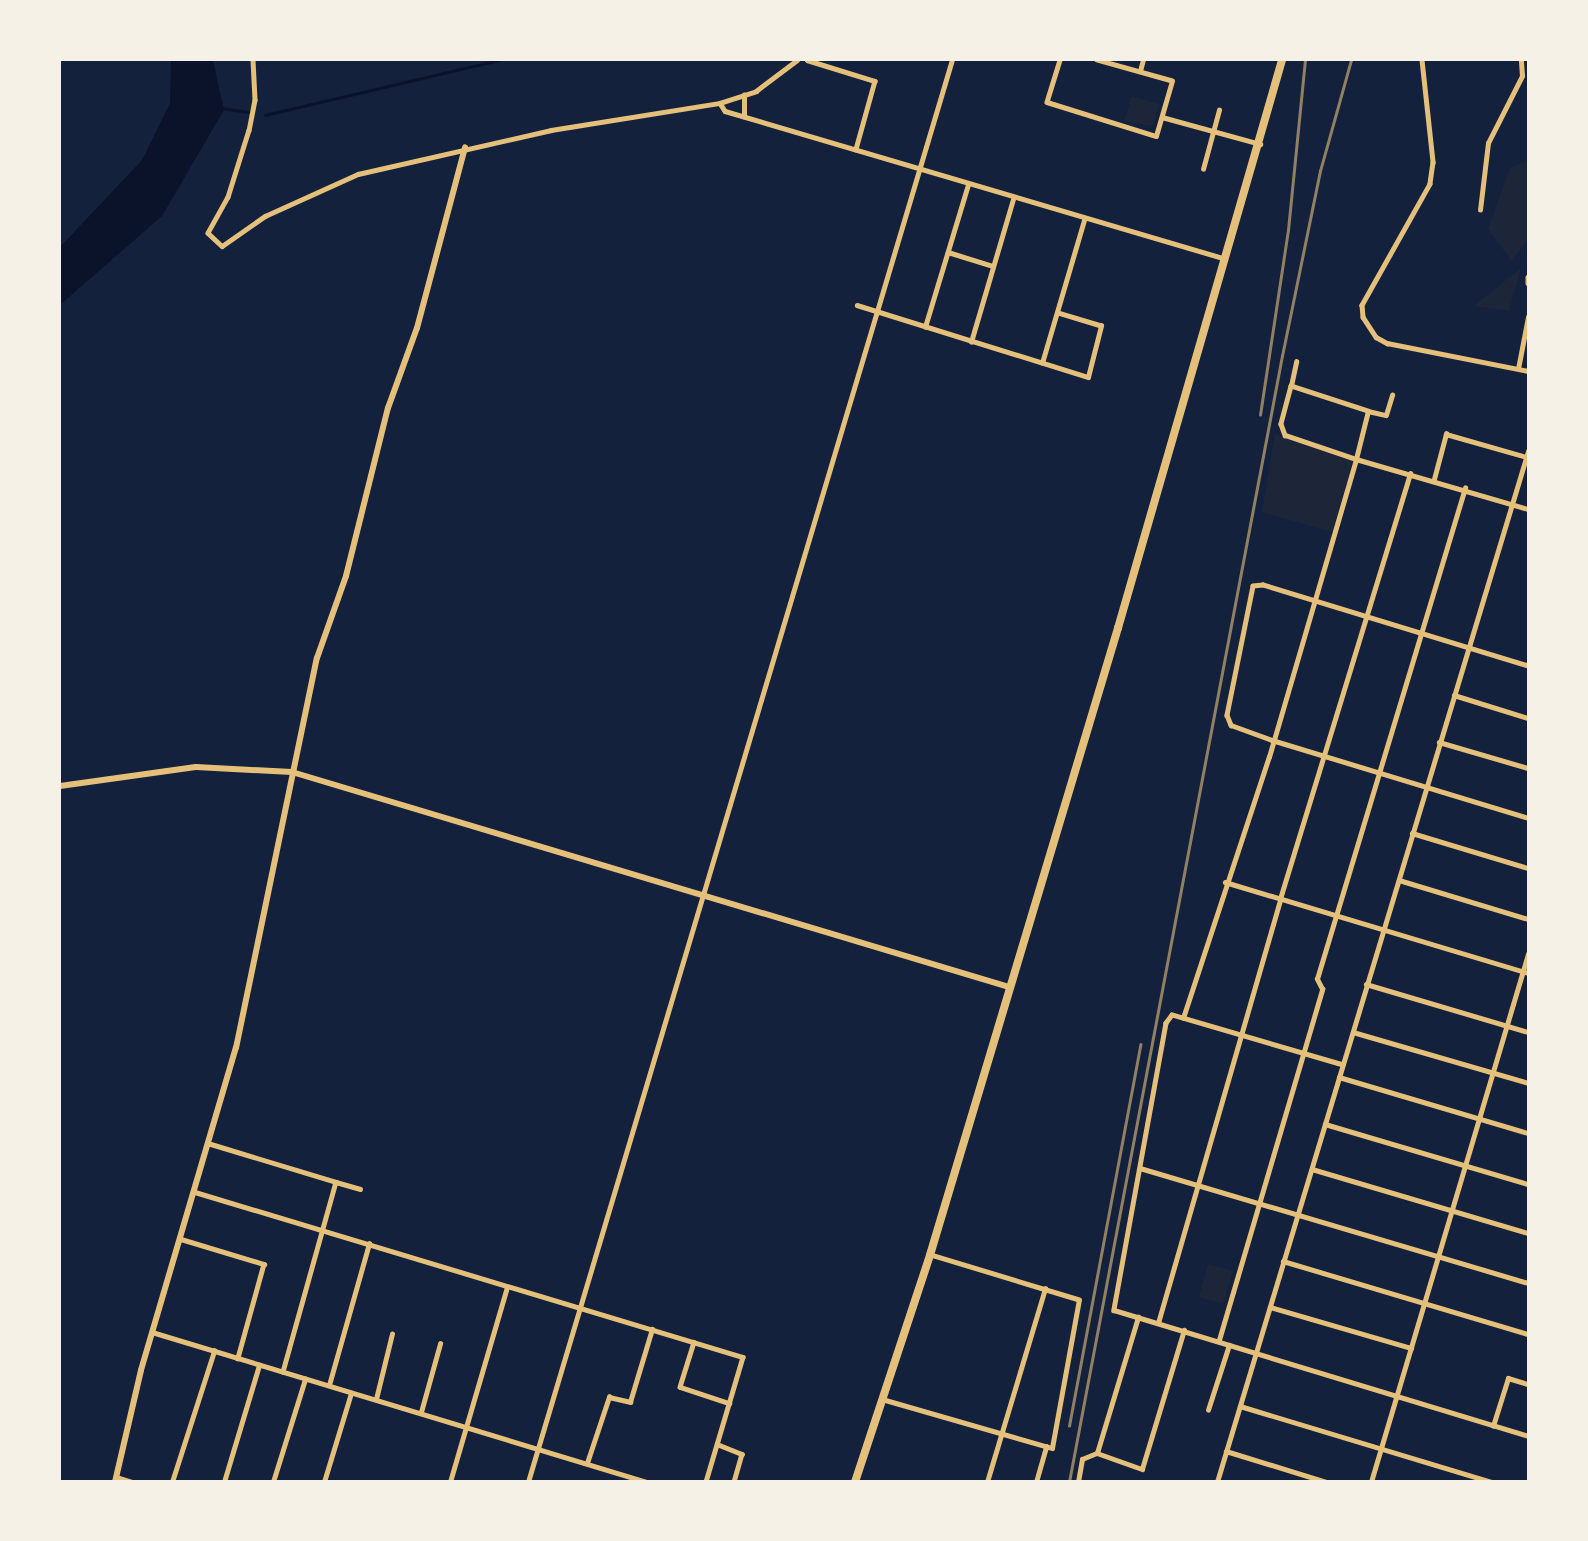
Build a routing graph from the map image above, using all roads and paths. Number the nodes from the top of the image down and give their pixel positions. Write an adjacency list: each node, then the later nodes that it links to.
1 (253, 60): 19 (street)
2 (797, 60): 12 (street)
3 (807, 60): 20 (street)
4 (952, 60): 22 (street)
5 (1060, 60): 16 (street)
6 (1097, 60): 11 (street)
7 (1143, 60): 11 (street)
8 (1282, 60): 18 (highway)
9 (1422, 60): 40 (street)
10 (1521, 60): 25 (street)
11 (1140, 71): 16 (street)
12 (744, 95): 13 (street); 15 (street)
13 (720, 103): 15 (street); 19 (street)
14 (1219, 110): 17 (street)
15 (744, 117): 20 (street)
16 (1162, 117): 17 (street)
17 (1213, 130): 18 (street); 21 (street)
18 (1261, 144): 28 (highway)
19 (465, 147): 63 (street)
20 (856, 149): 22 (street)
21 (1203, 169)
22 (919, 170): 23 (street); 33 (street)
23 (968, 185): 24 (street); 27 (street)
24 (1013, 199): 26 (street); 29 (street)
25 (1480, 210)
26 (1084, 220): 28 (street); 34 (street)
27 (948, 252): 29 (street); 36 (street)
28 (1223, 258): 80 (highway)
29 (993, 266): 37 (street)
30 (1528, 277): 31 (street)
31 (1528, 283)
32 (857, 305): 33 (street)
33 (877, 313): 36 (street); 72 (street)
34 (1058, 313): 39 (street); 39 (street)
35 (1528, 317): 40 (street)
36 (925, 327): 37 (street)
37 (971, 342): 39 (street)
38 (1296, 362): 42 (street)
39 (1042, 363)
40 (1518, 369): 41 (street)
41 (1528, 371)
42 (1291, 386): 44 (street); 46 (street)
43 (1392, 395): 44 (street)
44 (1368, 411): 46 (street)
45 (1528, 454): 48 (street); 50 (street)
46 (1356, 459): 47 (street); 52 (street)
47 (1410, 473): 48 (street); 53 (street)
48 (1434, 479): 49 (street)
49 (1465, 488): 50 (street); 54 (street)
50 (1514, 504): 51 (street); 55 (street)
51 (1528, 509)
52 (1312, 601): 53 (street); 59 (street); 59 (street)
53 (1367, 618): 54 (street); 61 (street)
54 (1419, 633): 55 (street); 64 (street)
55 (1467, 648): 56 (street); 57 (street)
56 (1528, 666)
57 (1454, 695): 58 (street); 60 (street)
58 (1528, 718)
59 (1272, 740): 61 (street); 71 (street)
60 (1439, 742): 62 (street); 66 (street)
61 (1327, 755): 64 (street); 73 (street)
62 (1528, 768)
63 (292, 772): 65 (street); 72 (street); 94 (street)
64 (1378, 772): 66 (street); 74 (street)
65 (60, 786)
66 (1425, 788): 67 (street); 68 (street)
67 (1528, 818)
68 (1412, 833): 69 (street); 70 (street)
69 (1528, 868)
70 (1399, 880): 75 (street); 76 (street)
71 (1225, 882): 73 (street); 81 (street)
72 (704, 894): 80 (street); 117 (street)
73 (1280, 899): 74 (street); 85 (street)
74 (1336, 915): 76 (street); 86 (street)
75 (1528, 919)
76 (1382, 930): 78 (street); 79 (street)
77 (1528, 954): 78 (street)
78 (1526, 973): 82 (street)
79 (1366, 985): 82 (street); 83 (street)
80 (1009, 988): 110 (highway)
81 (1183, 1018): 85 (street); 96 (street)
82 (1506, 1026): 84 (street); 88 (street)
83 (1353, 1032): 87 (street); 88 (street)
84 (1528, 1032)
85 (1242, 1034): 86 (street); 100 (street)
86 (1303, 1053): 87 (street); 103 (street)
87 (1343, 1065): 89 (street)
88 (1493, 1073): 90 (street); 91 (street)
89 (1339, 1077): 91 (street); 92 (street)
90 (1528, 1083)
91 (1479, 1118): 93 (street); 95 (street)
92 (1325, 1124): 95 (street); 97 (street)
93 (1528, 1133)
94 (211, 1144): 98 (street); 102 (street)
95 (1465, 1165): 99 (street); 104 (street)
96 (1140, 1168): 100 (street); 119 (street)
97 (1312, 1169): 104 (street); 105 (street)
98 (336, 1182): 101 (street); 106 (street)
99 (1528, 1184)
100 (1199, 1186): 103 (street); 120 (street)
101 (360, 1189)
102 (195, 1192): 106 (street); 108 (street)
103 (1260, 1202): 105 (street); 126 (street)
104 (1452, 1210): 107 (street); 111 (street)
105 (1297, 1215): 111 (street); 112 (street)
106 (323, 1230): 109 (street); 135 (street)
107 (1528, 1233)
108 (181, 1239): 123 (street); 133 (street)
109 (369, 1244): 114 (street); 138 (street)
110 (930, 1255): 115 (street); 142 (highway)
111 (1438, 1256): 113 (street); 116 (street)
112 (1283, 1261): 116 (street); 118 (street)
113 (1528, 1283)
114 (507, 1287): 117 (street); 147 (street)
115 (1045, 1289): 149 (street); 152 (street)
116 (1424, 1303): 125 (street); 130 (street)
117 (577, 1307): 121 (street); 153 (street)
118 (1270, 1307): 130 (street); 132 (street)
119 (1138, 1317): 120 (street); 156 (street)
120 (1158, 1322): 122 (street)
121 (652, 1329): 127 (street); 157 (street)
122 (1184, 1330): 126 (street); 156 (street)
123 (152, 1332): 131 (street); 158 (street)
124 (393, 1334): 141 (street)
125 (1528, 1334)
126 (1219, 1340): 129 (street)
127 (694, 1342): 143 (street); 143 (street)
128 (440, 1344): 146 (street)
129 (1229, 1345): 132 (street); 145 (street)
130 (1411, 1348): 140 (street)
131 (214, 1351): 133 (street); 160 (street)
132 (1256, 1353): 140 (street); 144 (street)
133 (238, 1358): 134 (street)
134 (259, 1365): 135 (street); 161 (street)
135 (283, 1372): 136 (street)
136 (305, 1378): 138 (street); 162 (street)
137 (1528, 1384): 148 (street)
138 (329, 1385): 139 (street)
139 (351, 1393): 141 (street); 163 (street)
140 (1397, 1397): 148 (street); 154 (street)
141 (376, 1399): 146 (street)
142 (881, 1399): 149 (street); 169 (highway)
143 (729, 1403): 151 (street)
144 (1240, 1406): 154 (street); 155 (street)
145 (1208, 1410)
146 (421, 1412): 147 (street)
147 (467, 1424): 153 (street); 164 (street)
148 (1493, 1426): 150 (street)
149 (1001, 1434): 152 (street); 170 (street)
150 (1528, 1436)
151 (717, 1444): 167 (street); 168 (street)
152 (1046, 1446): 171 (street)
153 (538, 1448): 157 (street); 165 (street)
154 (1381, 1449): 175 (street); 176 (street)
155 (1226, 1451): 173 (street); 174 (street)
156 (1097, 1453): 172 (street)
157 (587, 1463): 166 (street)
158 (116, 1479): 159 (street)
159 (132, 1482)
160 (172, 1482)
161 (224, 1482)
162 (274, 1482)
163 (324, 1482)
164 (450, 1482)
165 (528, 1482)
166 (647, 1482)
167 (706, 1482)
168 (734, 1482)
169 (855, 1482)
170 (988, 1482)
171 (1036, 1482)
172 (1078, 1482)
173 (1217, 1482)
174 (1327, 1482)
175 (1371, 1482)
176 (1492, 1482)

